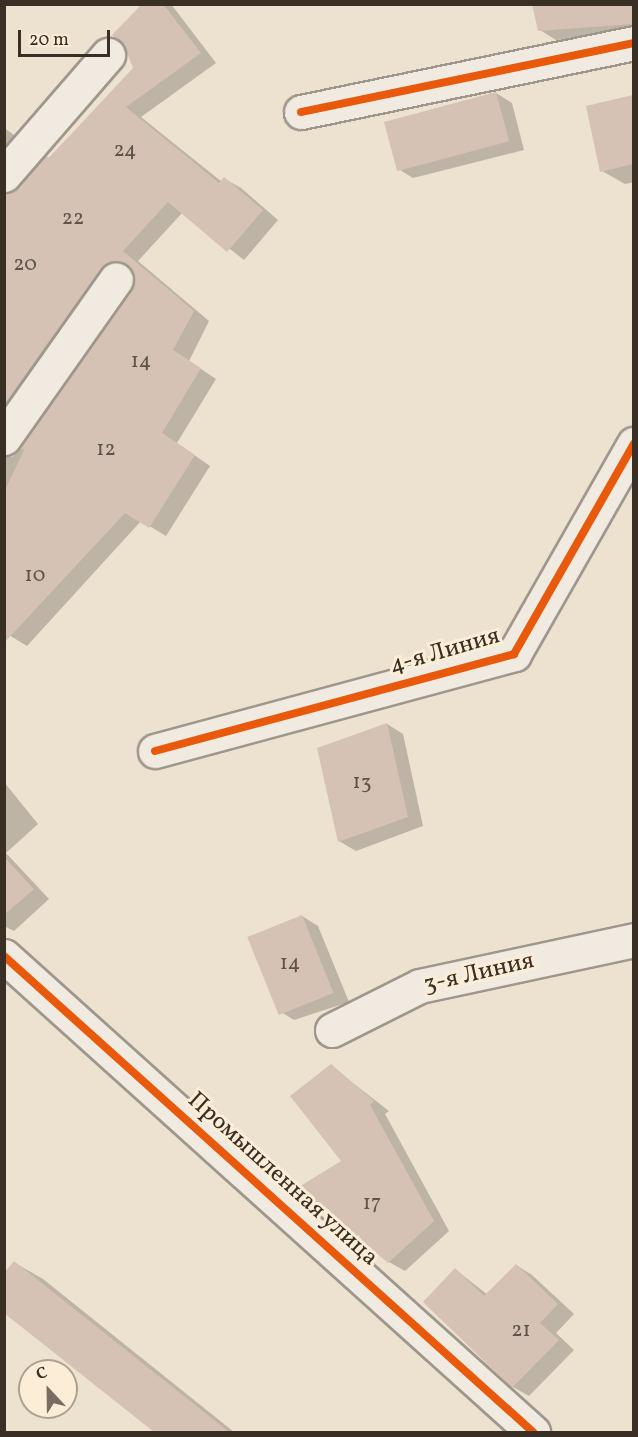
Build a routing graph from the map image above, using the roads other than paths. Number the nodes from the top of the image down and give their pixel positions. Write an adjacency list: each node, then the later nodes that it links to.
1 (633, 43): 3 (street)
2 (108, 55): 4 (street)
3 (301, 112)
4 (4, 175)
5 (116, 279): 6 (street)
6 (4, 438)
7 (633, 444): 8 (street, 4-я Линия)
8 (155, 751)
9 (633, 940): 11 (street, 3-я Линия)
10 (4, 956): 12 (street, Промышленная улица)
11 (332, 1030)
12 (533, 1432)

